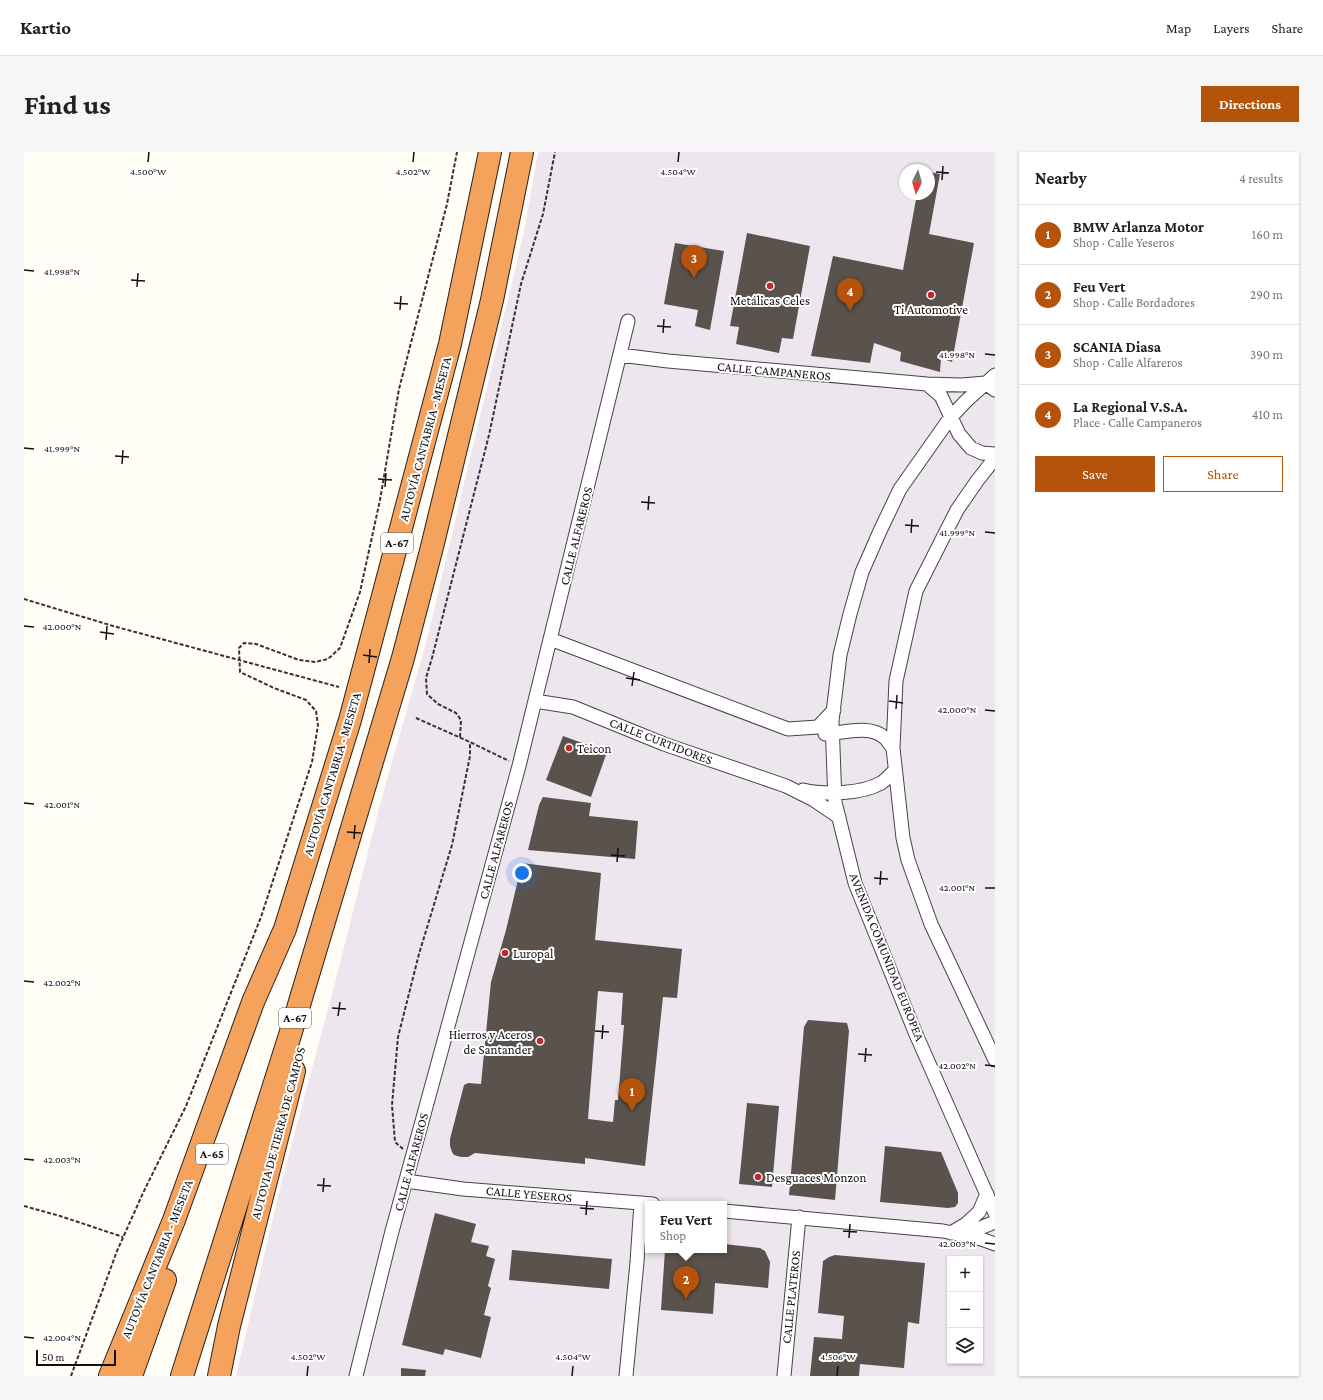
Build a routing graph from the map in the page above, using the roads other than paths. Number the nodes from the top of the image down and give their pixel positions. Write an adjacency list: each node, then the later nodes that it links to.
1 (490, 152): 21 (highway, AUTOVÍA CANTABRIA - MESETA / A-67)
2 (522, 152): 11 (highway, A-67)
3 (628, 321): 4 (street, CALLE ALFAREROS)
4 (620, 355): 6 (street, CALLE CAMPANEROS); 10 (street, CALLE ALFAREROS)
5 (992, 382): 6 (street, CALLE CAMPANEROS); 7 (street, AVENIDA COMUNIDAD EUROPEA)
6 (927, 384): 7 (street)
7 (950, 418): 8 (street); 13 (street, AVENIDA COMUNIDAD EUROPEA)
8 (995, 454)
9 (995, 458): 16 (street)
10 (550, 639): 12 (street, CALLE ALFAREROS); 14 (street)
11 (403, 658): 35 (highway, A-67); 36 (highway, AUTOVIA DE TIERRA DE CAMPOS)
12 (535, 701): 18 (street, CALLE CURTIDORES); 23 (street, CALLE ALFAREROS)
13 (834, 710): 14 (street); 15 (street, AVENIDA COMUNIDAD EUROPEA)
14 (788, 729): 15 (street)
15 (833, 733): 16 (street); 19 (street, AVENIDA COMUNIDAD EUROPEA)
16 (892, 748): 17 (street)
17 (895, 770): 19 (street, CALLE CURTIDORES); 22 (street)
18 (786, 786): 19 (street, CALLE CURTIDORES); 20 (street, CALLE CURTIDORES)
19 (835, 793): 20 (street, AVENIDA COMUNIDAD EUROPEA)
20 (839, 817): 24 (street, AVENIDA COMUNIDAD EUROPEA)
21 (285, 929): 33 (highway, AUTOVÍA CANTABRIA - MESETA / A-67); 34 (highway, A-65)
22 (995, 1060)
23 (406, 1181): 25 (street, CALLE YESEROS); 37 (street, CALLE ALFAREROS)
24 (987, 1194): 27 (street, AVENIDA COMUNIDAD EUROPEA); 31 (street)
25 (645, 1203)
26 (727, 1211): 29 (street)
27 (995, 1213)
28 (645, 1215): 38 (street)
29 (799, 1217): 31 (street); 39 (street, CALLE PLATEROS)
30 (995, 1222): 31 (street)
31 (951, 1233): 32 (street)
32 (995, 1244)
33 (110, 1376)
34 (131, 1376)
35 (182, 1376)
36 (219, 1376)
37 (356, 1376)
38 (626, 1376)
39 (784, 1376)

